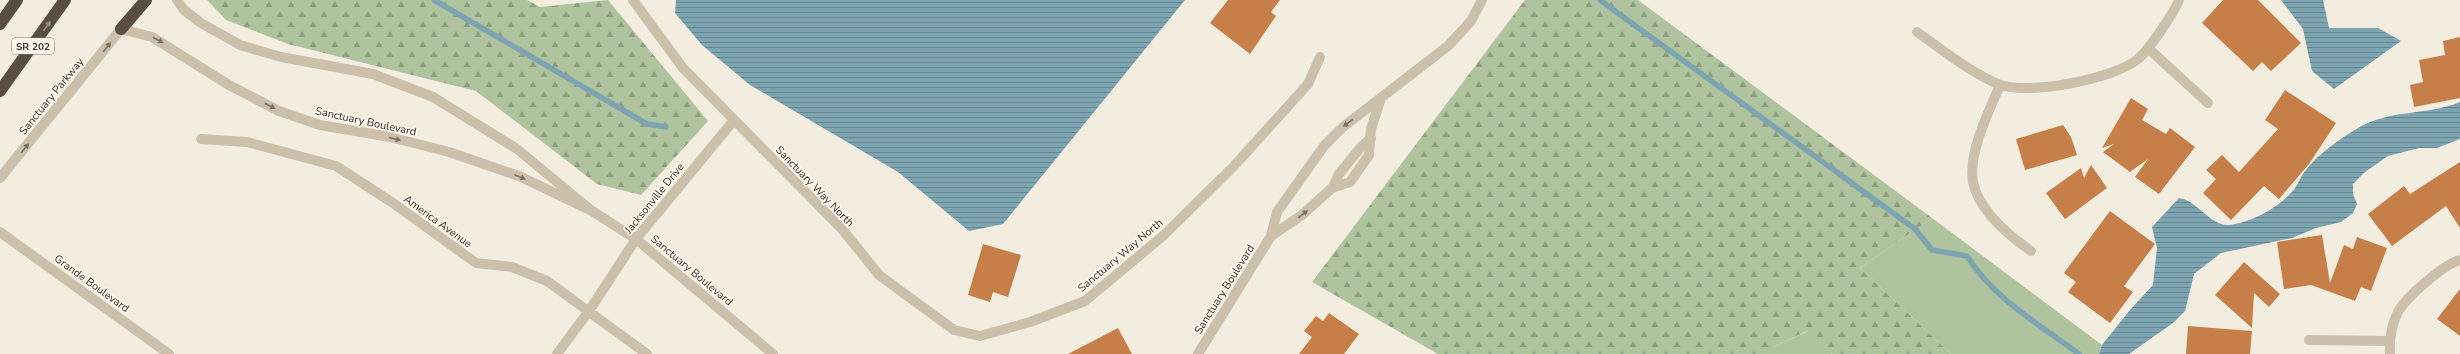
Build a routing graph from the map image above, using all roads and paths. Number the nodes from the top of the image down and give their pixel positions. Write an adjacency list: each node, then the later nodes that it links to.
1 (17, 0): 8 (highway)
2 (66, 0): 14 (highway, SR 202, one-way to 2)
3 (146, 0): 9 (highway)
4 (177, 0): 20 (street, Sanctuary Boulevard)
5 (633, 0): 17 (street)
6 (1482, 0): 15 (street, Sanctuary Boulevard)
7 (2179, 0): 11 (street)
8 (0, 24)
9 (121, 29): 19 (street, Sanctuary Parkway, one-way to 9); 20 (street, Sanctuary Boulevard, one-way to 20)
10 (1917, 32): 13 (street)
11 (2149, 49): 13 (street); 16 (street)
12 (1320, 57): 17 (street, Sanctuary Way North)
13 (2000, 85): 24 (street)
14 (0, 91)
15 (1380, 101): 22 (street, Sanctuary Boulevard, one-way to 22); 22 (street, Sanctuary Boulevard, one-way to 15)
16 (2208, 103)
17 (734, 120): 23 (street, Jacksonville Drive)
18 (201, 139): 26 (street, America Avenue)
19 (0, 178)
20 (592, 211): 23 (street, Sanctuary Boulevard)
21 (0, 232): 29 (street, Grande Boulevard)
22 (1271, 236): 33 (street, Sanctuary Boulevard)
23 (636, 239): 26 (street, Jacksonville Drive); 32 (street, Sanctuary Boulevard)
24 (2031, 251)
25 (2460, 260): 28 (street)
26 (589, 311): 30 (street, Jacksonville Drive); 31 (street, America Avenue)
27 (2309, 340): 28 (street)
28 (2389, 341): 34 (street)
29 (169, 354)
30 (557, 354)
31 (647, 354)
32 (773, 354)
33 (1198, 354)
34 (2390, 354)

